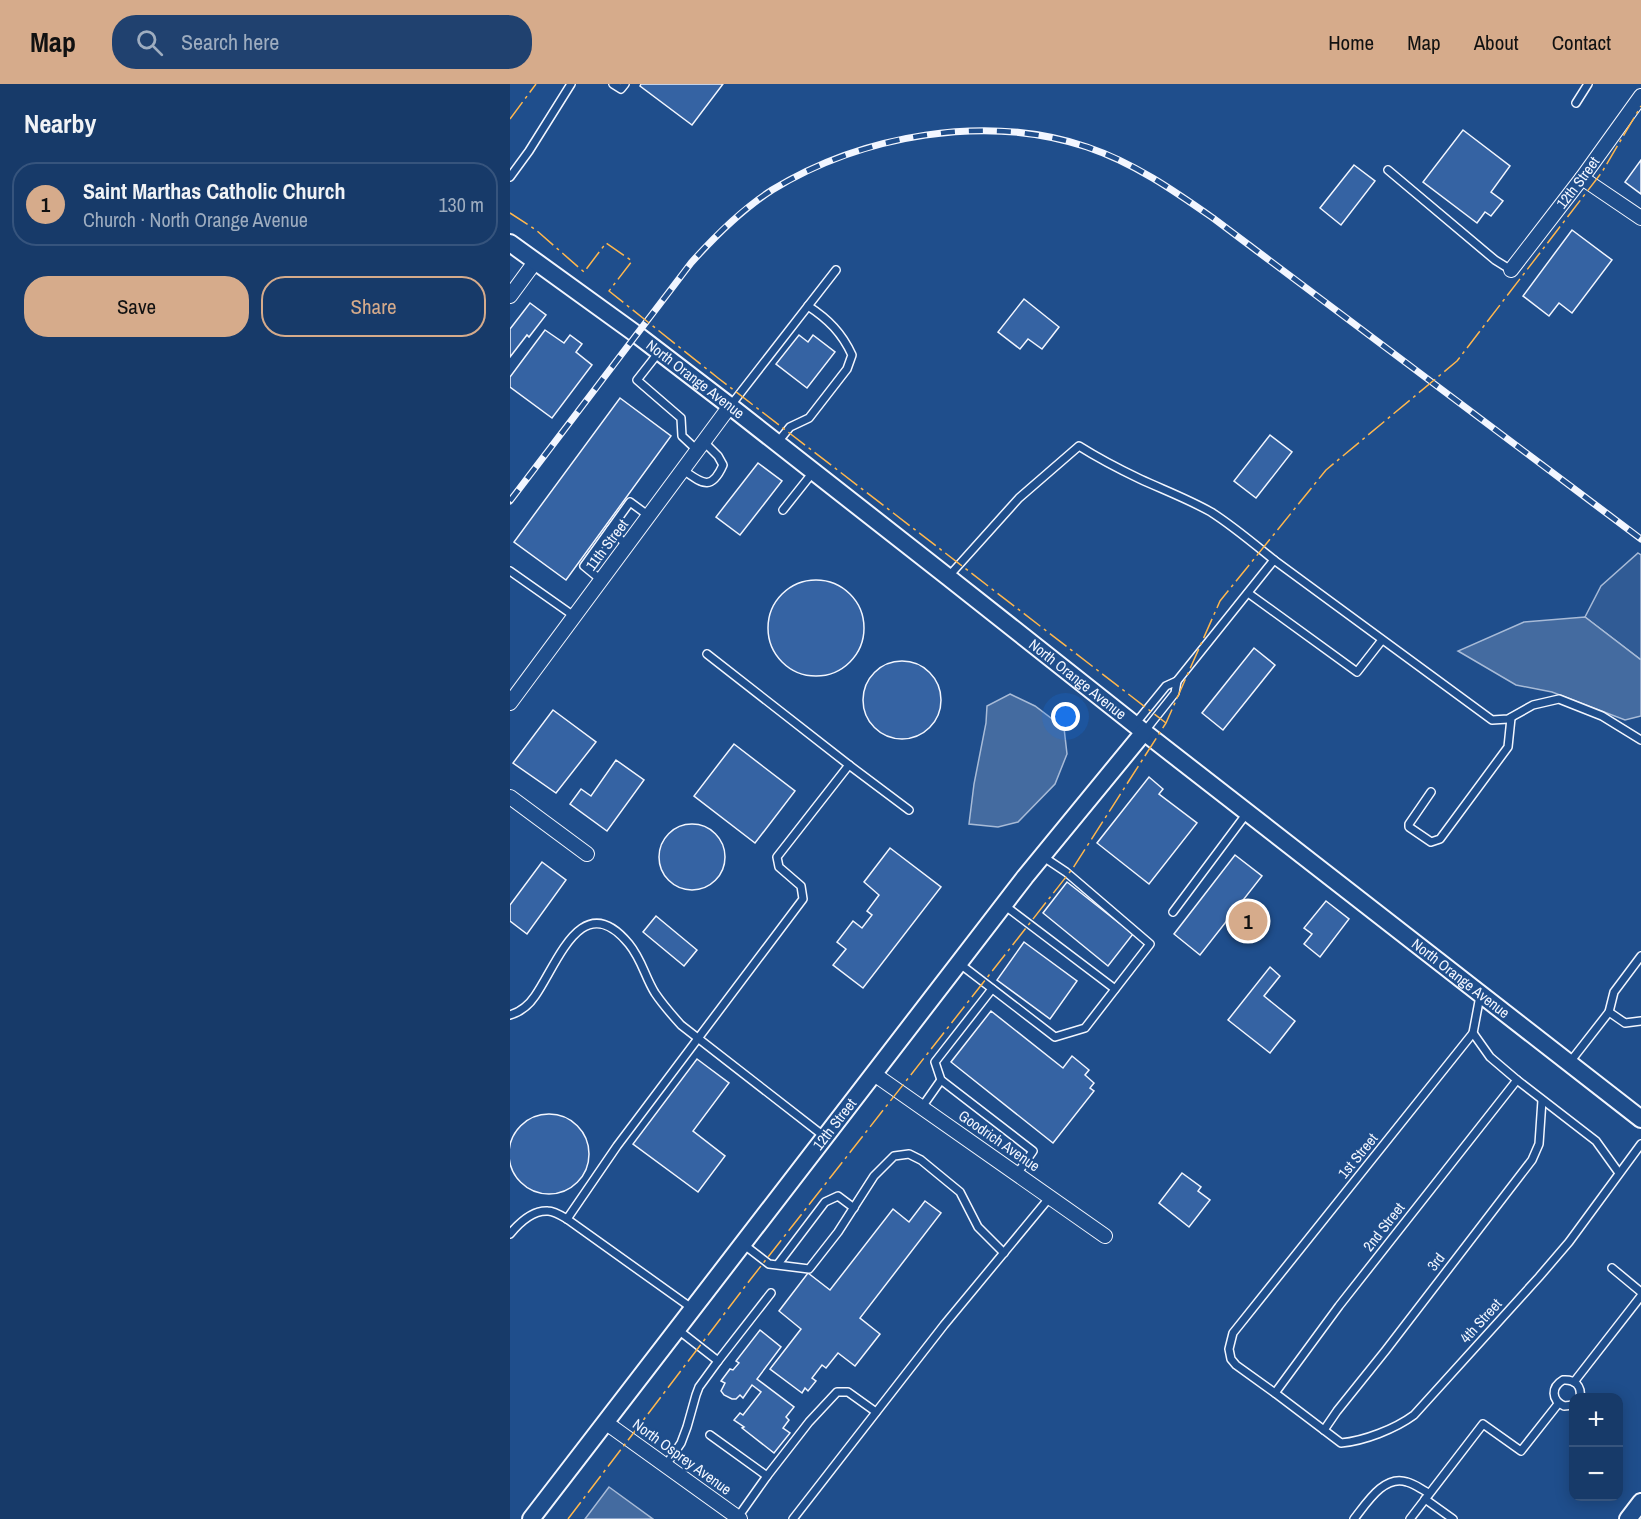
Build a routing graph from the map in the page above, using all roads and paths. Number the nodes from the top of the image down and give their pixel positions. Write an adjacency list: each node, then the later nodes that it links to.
1 (571, 84): 8 (lane)
2 (614, 84): 3 (lane)
3 (625, 84)
4 (1588, 84): 6 (lane)
5 (1641, 96): 9 (street, 12th Street)
6 (1576, 103)
7 (1388, 170): 14 (lane)
8 (510, 177)
9 (1582, 178): 10 (street); 14 (street, 12th Street)
10 (1641, 218)
11 (510, 243): 12 (street, North Orange Avenue)
12 (535, 262): 15 (street); 17 (street, North Orange Avenue)
13 (836, 270): 16 (lane)
14 (1511, 270)
15 (510, 296)
16 (808, 306): 18 (lane); 19 (lane)
17 (659, 352): 18 (street, North Orange Avenue); 20 (lane)
18 (730, 406): 19 (street, North Orange Avenue); 20 (street, 11th Street)
19 (777, 443): 22 (street, North Orange Avenue)
20 (701, 446): 21 (street, 11th Street); 21 (lane)
21 (683, 470): 24 (street, 11th Street)
22 (814, 471): 23 (lane); 29 (street, North Orange Avenue)
23 (783, 510)
24 (649, 516): 25 (lane); 26 (street, 11th Street)
25 (610, 530): 26 (lane); 30 (lane)
26 (627, 545): 30 (street, 11th Street)
27 (1274, 560): 29 (lane); 31 (lane); 33 (lane)
28 (510, 571): 32 (lane)
29 (948, 577): 38 (street, North Orange Avenue)
30 (601, 580): 32 (street, 11th Street)
31 (1248, 593): 33 (lane); 35 (lane)
32 (574, 616): 36 (street, 11th Street)
33 (1382, 640): 37 (lane)
34 (707, 654): 40 (lane)
35 (1177, 681): 38 (lane); 38 (lane)
36 (510, 702)
37 (1511, 718): 39 (lane); 41 (lane)
38 (1139, 729): 44 (street, North Orange Avenue); 46 (street, 12th Street)
39 (1640, 738)
40 (849, 765): 43 (lane); 58 (lane)
41 (1431, 792)
42 (510, 796): 45 (street)
43 (909, 810)
44 (1247, 813): 48 (lane); 53 (street, North Orange Avenue)
45 (587, 854)
46 (1042, 856): 47 (street, 12th Street); 52 (lane)
47 (1004, 905): 50 (street, 12th Street); 52 (lane)
48 (1173, 912)
49 (1641, 956): 54 (lane)
50 (959, 964): 51 (lane); 60 (street, 12th Street)
51 (992, 989): 52 (lane); 61 (lane)
52 (1115, 989)
53 (1480, 994): 57 (lane); 59 (street, North Orange Avenue)
54 (1609, 1012): 56 (lane); 59 (lane)
55 (510, 1016): 58 (lane)
56 (1641, 1022)
57 (1473, 1033): 62 (lane); 83 (lane, 1st Street)
58 (698, 1038): 66 (lane); 72 (lane)
59 (1569, 1063): 65 (street, North Orange Avenue)
60 (874, 1074): 64 (street, Goodrich Avenue); 66 (street, 12th Street)
61 (941, 1080): 64 (lane); 69 (lane)
62 (1517, 1080): 63 (lane); 86 (lane, 2nd Street)
63 (1542, 1100): 68 (lane); 92 (lane, 3rd)
64 (922, 1107): 69 (street, Goodrich Avenue)
65 (1641, 1119)
66 (825, 1137): 75 (street, 12th Street)
67 (1641, 1144): 68 (lane, 4th Street)
68 (1619, 1173): 92 (lane, 4th Street)
69 (1017, 1174): 70 (street, Goodrich Avenue)
70 (1050, 1197): 74 (street, Goodrich Avenue); 76 (lane)
71 (854, 1208): 76 (lane); 77 (lane); 77 (lane)
72 (567, 1219): 73 (lane); 81 (lane)
73 (510, 1234)
74 (1105, 1236)
75 (743, 1244): 77 (lane); 81 (street, 12th Street)
76 (1004, 1253): 90 (lane)
77 (778, 1264)
78 (1612, 1268): 80 (lane)
79 (771, 1293): 84 (lane)
80 (1641, 1294): 85 (lane)
81 (693, 1309): 82 (street, 12th Street)
82 (677, 1329): 84 (lane); 91 (street, 12th Street)
83 (1229, 1349): 86 (lane, 4th Street)
84 (718, 1361): 94 (lane)
85 (1574, 1382): 87 (lane); 88 (lane)
86 (1275, 1393): 92 (lane, 4th Street)
87 (1581, 1393)
88 (1558, 1404): 89 (lane); 96 (lane)
89 (1569, 1407)
90 (876, 1412): 95 (lane); 100 (lane)
91 (605, 1422): 94 (street, North Osprey Avenue); 99 (street, 12th Street)
92 (1324, 1430)
93 (710, 1435): 95 (lane)
94 (666, 1464): 98 (street, North Osprey Avenue)
95 (767, 1476): 98 (lane)
96 (1427, 1496): 101 (lane); 102 (lane); 103 (lane)
97 (1641, 1502): 104 (street)
98 (739, 1518)
99 (531, 1519)
100 (793, 1519)
101 (1354, 1519)
102 (1410, 1519)
103 (1454, 1519)
104 (1628, 1519)

